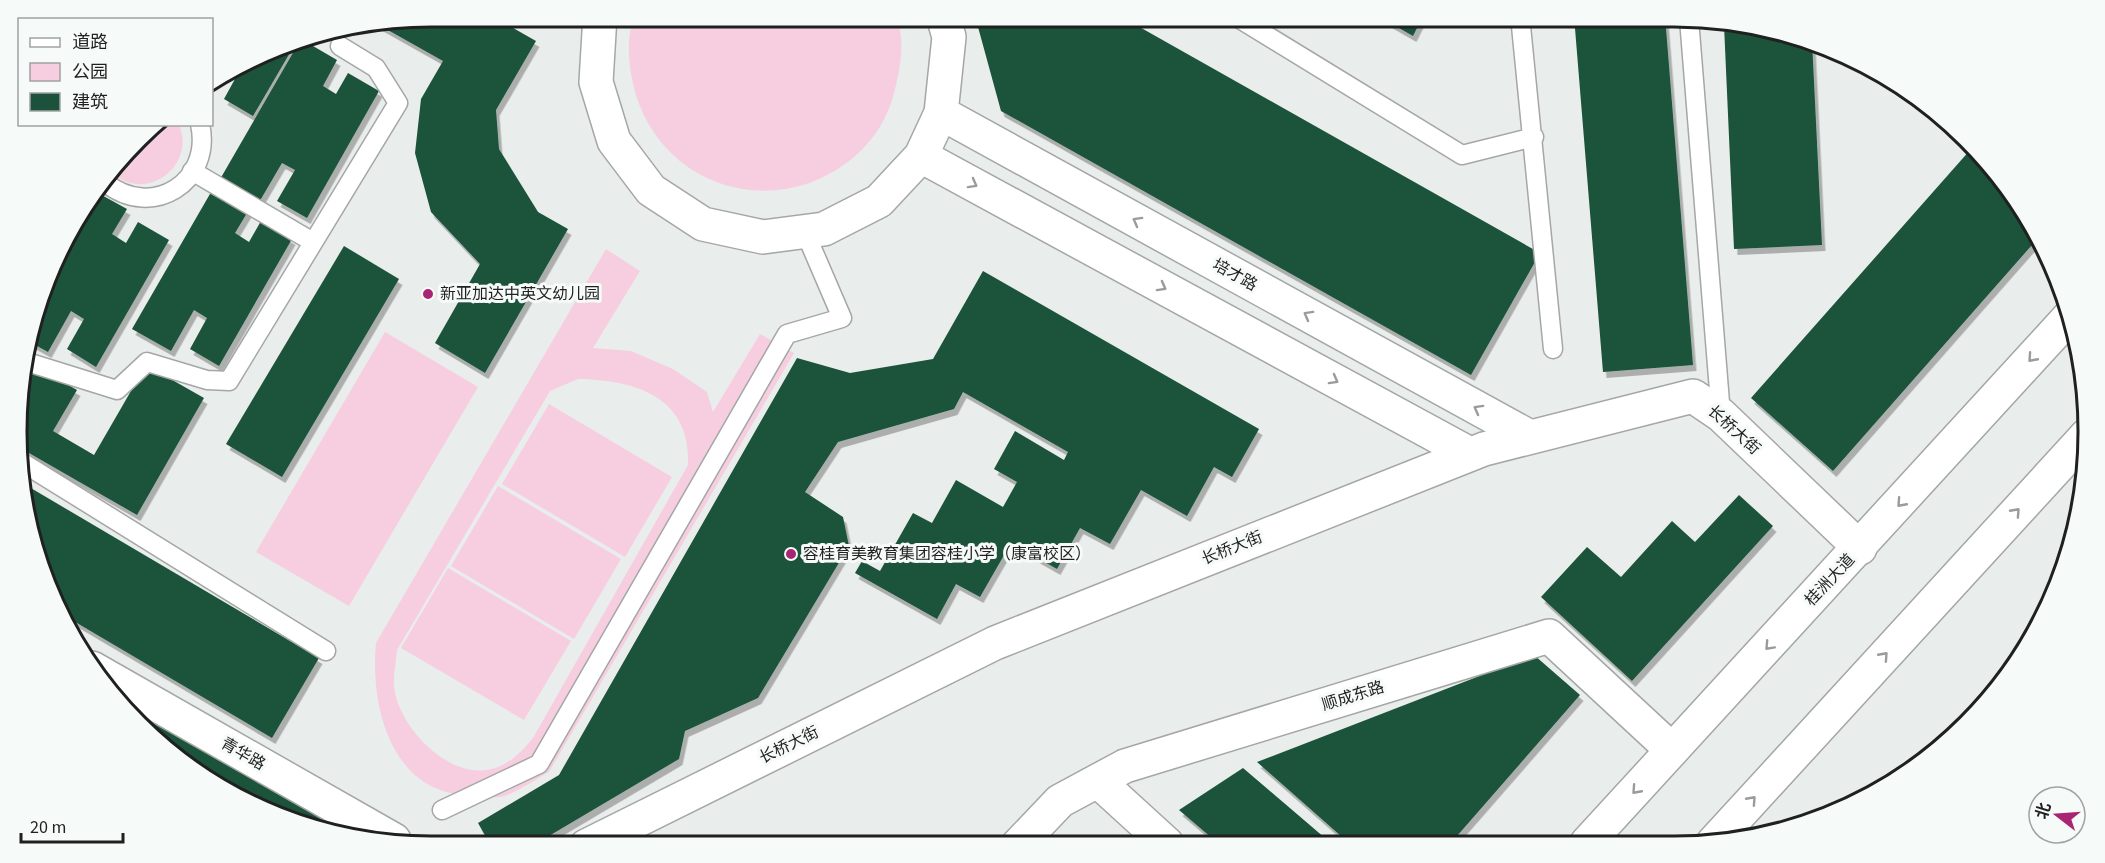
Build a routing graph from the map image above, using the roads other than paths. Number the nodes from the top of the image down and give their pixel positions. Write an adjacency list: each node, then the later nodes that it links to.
1 (599, 27): 13 (street)
2 (946, 27): 7 (street)
3 (1252, 27): 9 (lane)
4 (1521, 27): 9 (lane)
5 (1690, 28): 18 (lane)
6 (340, 46): 14 (lane)
7 (941, 113): 10 (street); 19 (street, 培才路, one-way to 7)
8 (200, 126): 11 (lane)
9 (1534, 137): 16 (lane)
10 (921, 156): 13 (street); 21 (street, one-way to 21)
11 (192, 171): 12 (lane); 14 (lane)
12 (110, 186)
13 (805, 232): 28 (lane)
14 (313, 242): 17 (lane)
15 (2063, 324): 23 (street, 桂洲大道, one-way to 23)
16 (1553, 349)
17 (33, 364)
18 (1721, 415): 19 (street, 长桥大街); 23 (street, 长桥大街)
19 (1530, 437): 21 (street, 长桥大街)
20 (2077, 447): 30 (street, one-way to 20)
21 (1470, 454): 31 (street, 长桥大街)
22 (29, 467): 24 (lane)
23 (1860, 548): 26 (street, 桂洲大道, one-way to 26)
24 (326, 651)
25 (112, 680): 29 (street, 青华路)
26 (1672, 750): 27 (street, 顺成东路); 34 (street, 桂洲大道, one-way to 34)
27 (1098, 781): 32 (street, 顺成东路); 33 (street)
28 (442, 810)
29 (382, 833)
30 (1722, 833)
31 (606, 836)
32 (1027, 836)
33 (1158, 836)
34 (1593, 836)

